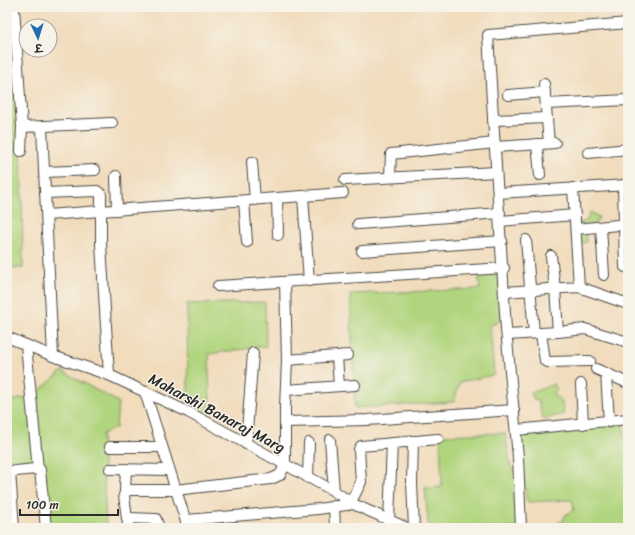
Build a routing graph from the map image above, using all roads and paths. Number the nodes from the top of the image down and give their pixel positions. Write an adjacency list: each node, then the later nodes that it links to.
1 (14, 7): 3 (street)
2 (628, 23): 8 (street)
3 (12, 29): 10 (street)
4 (508, 95): 6 (street)
5 (628, 100): 6 (street)
6 (546, 104): 7 (street)
7 (547, 118): 8 (street); 12 (street)
8 (493, 120): 13 (street)
9 (112, 123): 11 (street)
10 (22, 127): 11 (street); 15 (street)
11 (42, 128): 19 (street)
12 (538, 144): 13 (street); 21 (street)
13 (495, 145): 20 (street); 23 (street)
14 (628, 149): 16 (street)
15 (21, 151)
16 (588, 153)
17 (252, 162): 32 (street)
18 (96, 170): 19 (street)
19 (44, 172): 27 (street)
20 (496, 172): 23 (street); 29 (street)
21 (540, 175)
22 (116, 176): 34 (street)
23 (390, 176): 24 (street)
24 (345, 180)
25 (625, 185): 26 (street); 40 (street)
26 (573, 188): 29 (street); 37 (street)
27 (46, 193): 35 (street); 36 (street)
28 (343, 193): 30 (street)
29 (498, 193): 38 (street)
30 (303, 196): 31 (street); 52 (street)
31 (278, 199): 32 (street); 43 (street)
32 (255, 200): 33 (street)
33 (244, 201): 34 (street); 46 (street)
34 (118, 210): 35 (street)
35 (102, 211): 36 (street); 74 (street)
36 (46, 215): 68 (street)
37 (575, 215): 38 (street); 42 (street)
38 (500, 217): 39 (street); 45 (street)
39 (358, 224)
40 (625, 225): 41 (street); 49 (street)
41 (601, 227): 42 (street); 51 (street)
42 (576, 229): 55 (street)
43 (278, 235)
44 (526, 240): 57 (street)
45 (502, 241): 47 (street); 50 (street)
46 (248, 242)
47 (362, 251)
48 (551, 256): 56 (street)
49 (625, 267)
50 (504, 268): 52 (street); 58 (street)
51 (604, 275)
52 (309, 281): 53 (street)
53 (285, 282): 54 (street); 70 (street)
54 (218, 286)
55 (579, 287): 56 (street); 59 (street)
56 (555, 288): 57 (street); 60 (street)
57 (530, 290): 58 (street); 61 (street)
58 (504, 292): 62 (street)
59 (628, 304)
60 (558, 332): 61 (street); 64 (street)
61 (537, 333): 62 (street); 71 (street)
62 (507, 335): 81 (street)
63 (7, 337): 65 (street, Maharshi Banaraj Marg)
64 (628, 342)
65 (26, 345): 68 (street, Maharshi Banaraj Marg); 96 (street)
66 (254, 353): 92 (street)
67 (348, 355): 69 (street)
68 (53, 356): 74 (street, Maharshi Banaraj Marg)
69 (337, 356): 70 (street); 78 (street)
70 (287, 360): 79 (street)
71 (590, 361)
72 (596, 369): 73 (street)
73 (606, 373): 75 (street); 84 (street)
74 (109, 375): 80 (street, Maharshi Banaraj Marg)
75 (628, 383)
76 (581, 384): 85 (street)
77 (355, 385): 78 (street)
78 (339, 386): 79 (street)
79 (286, 390): 83 (street)
80 (145, 392): 92 (street, Maharshi Banaraj Marg); 94 (street)
81 (514, 410): 83 (street); 86 (street)
82 (628, 419): 84 (street)
83 (285, 422): 95 (street)
84 (609, 422): 85 (street)
85 (583, 424): 86 (street)
86 (516, 430): 116 (street)
87 (438, 439): 89 (street)
88 (330, 440): 103 (street)
89 (413, 441): 91 (street); 115 (street)
90 (309, 442): 101 (street)
91 (392, 443): 105 (street); 107 (street)
92 (246, 444): 95 (street, Maharshi Banaraj Marg)
93 (110, 447): 94 (street)
94 (162, 447): 99 (street)
95 (285, 465): 101 (street, Maharshi Banaraj Marg); 102 (street)
96 (38, 469): 100 (street); 111 (street)
97 (110, 469): 98 (street)
98 (126, 469): 99 (street); 104 (street)
99 (169, 470): 102 (street)
100 (9, 471): 110 (street)
101 (308, 478): 103 (street, Maharshi Banaraj Marg)
102 (175, 490): 104 (street); 109 (street)
103 (334, 491): 105 (street, Maharshi Banaraj Marg)
104 (125, 492): 108 (street)
105 (352, 503): 106 (street); 107 (street, Maharshi Banaraj Marg)
106 (334, 506): 109 (street); 113 (street)
107 (389, 521): 114 (street, Maharshi Banaraj Marg)
108 (127, 523): 112 (street)
109 (187, 524)
110 (14, 528)
111 (46, 528)
112 (159, 528)
113 (335, 528)
114 (406, 528)
115 (414, 528)
116 (521, 528)

